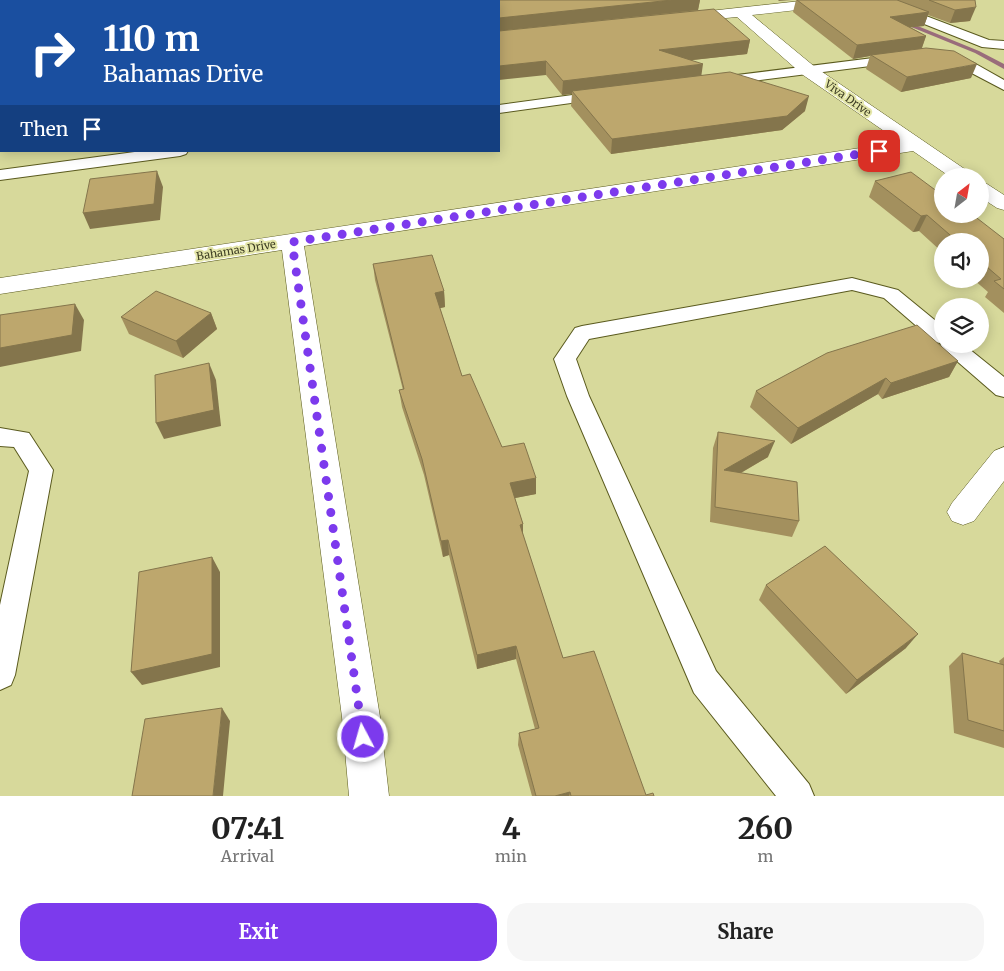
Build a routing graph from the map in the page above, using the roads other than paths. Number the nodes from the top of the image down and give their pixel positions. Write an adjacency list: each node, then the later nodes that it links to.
1 (850, 0): 3 (street)
2 (873, 0): 5 (lane)
3 (739, 11): 4 (street); 8 (street, Viva Drive)
4 (672, 19)
5 (1004, 45)
6 (911, 57): 8 (lane)
7 (929, 57): 10 (lane)
8 (808, 71): 9 (lane); 13 (street, Viva Drive)
9 (704, 83)
10 (1004, 86)
11 (618, 93): 12 (lane)
12 (500, 109)
13 (917, 145): 15 (street, Viva Drive); 19 (street, Bahamas Drive)
14 (172, 152): 16 (lane)
15 (950, 168)
16 (0, 175)
17 (989, 194): 18 (street)
18 (1004, 204)
19 (292, 242): 20 (street, Bahamas Drive); 28 (street)
20 (0, 286)
21 (934, 330): 29 (lane)
22 (961, 353): 23 (lane)
23 (1004, 388)
24 (0, 436): 27 (lane)
25 (1004, 459): 26 (street)
26 (964, 512)
27 (0, 675)
28 (369, 796)
29 (797, 796)

